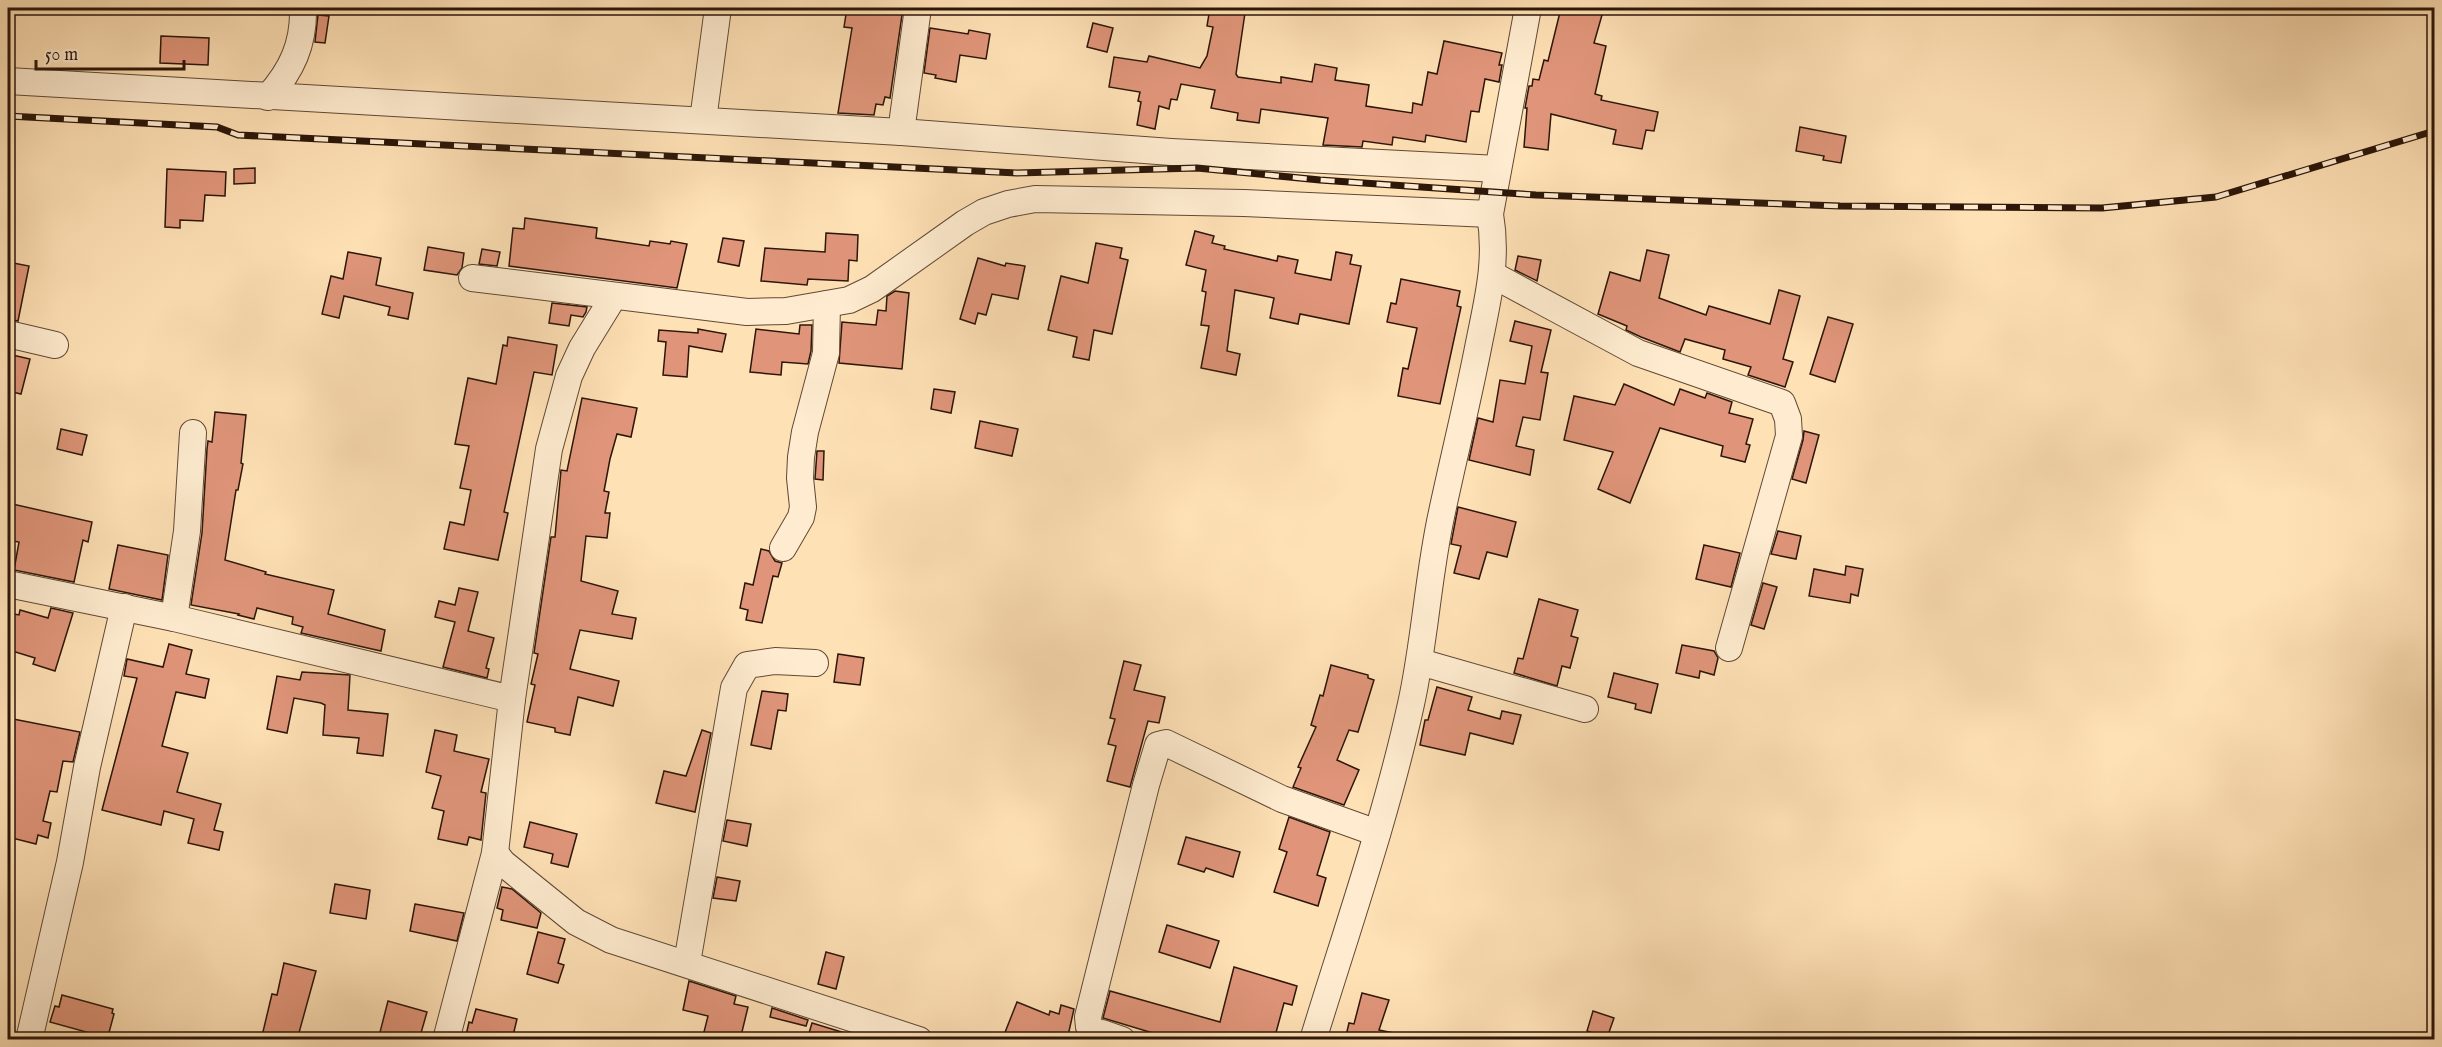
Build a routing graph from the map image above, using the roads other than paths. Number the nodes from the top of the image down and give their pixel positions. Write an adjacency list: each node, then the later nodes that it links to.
1 (303, 8): 6 (street)
2 (718, 8): 7 (street)
3 (918, 8): 8 (street)
4 (1528, 8): 9 (street)
5 (8, 81): 6 (street)
6 (268, 97): 7 (street)
7 (703, 120): 8 (street)
8 (901, 132): 9 (street)
9 (1498, 168): 10 (street)
10 (1490, 214): 11 (street); 14 (street)
11 (1493, 275): 22 (street); 23 (street)
12 (472, 278): 13 (street)
13 (614, 296): 14 (street); 25 (street)
14 (827, 304): 18 (street)
15 (8, 334): 16 (street)
16 (55, 345)
17 (193, 433): 21 (street)
18 (783, 548)
19 (8, 584): 20 (street)
20 (124, 607): 21 (street); 31 (street)
21 (174, 618): 25 (street)
22 (1730, 648)
23 (1420, 662): 26 (street); 27 (street)
24 (815, 663): 29 (street)
25 (512, 699): 28 (street)
26 (1585, 709)
27 (1377, 833): 30 (street); 35 (street)
28 (495, 853): 29 (street); 32 (street)
29 (687, 963): 33 (street)
30 (1095, 1037): 34 (street)
31 (29, 1040)
32 (446, 1040)
33 (919, 1040)
34 (1122, 1040)
35 (1313, 1040)

